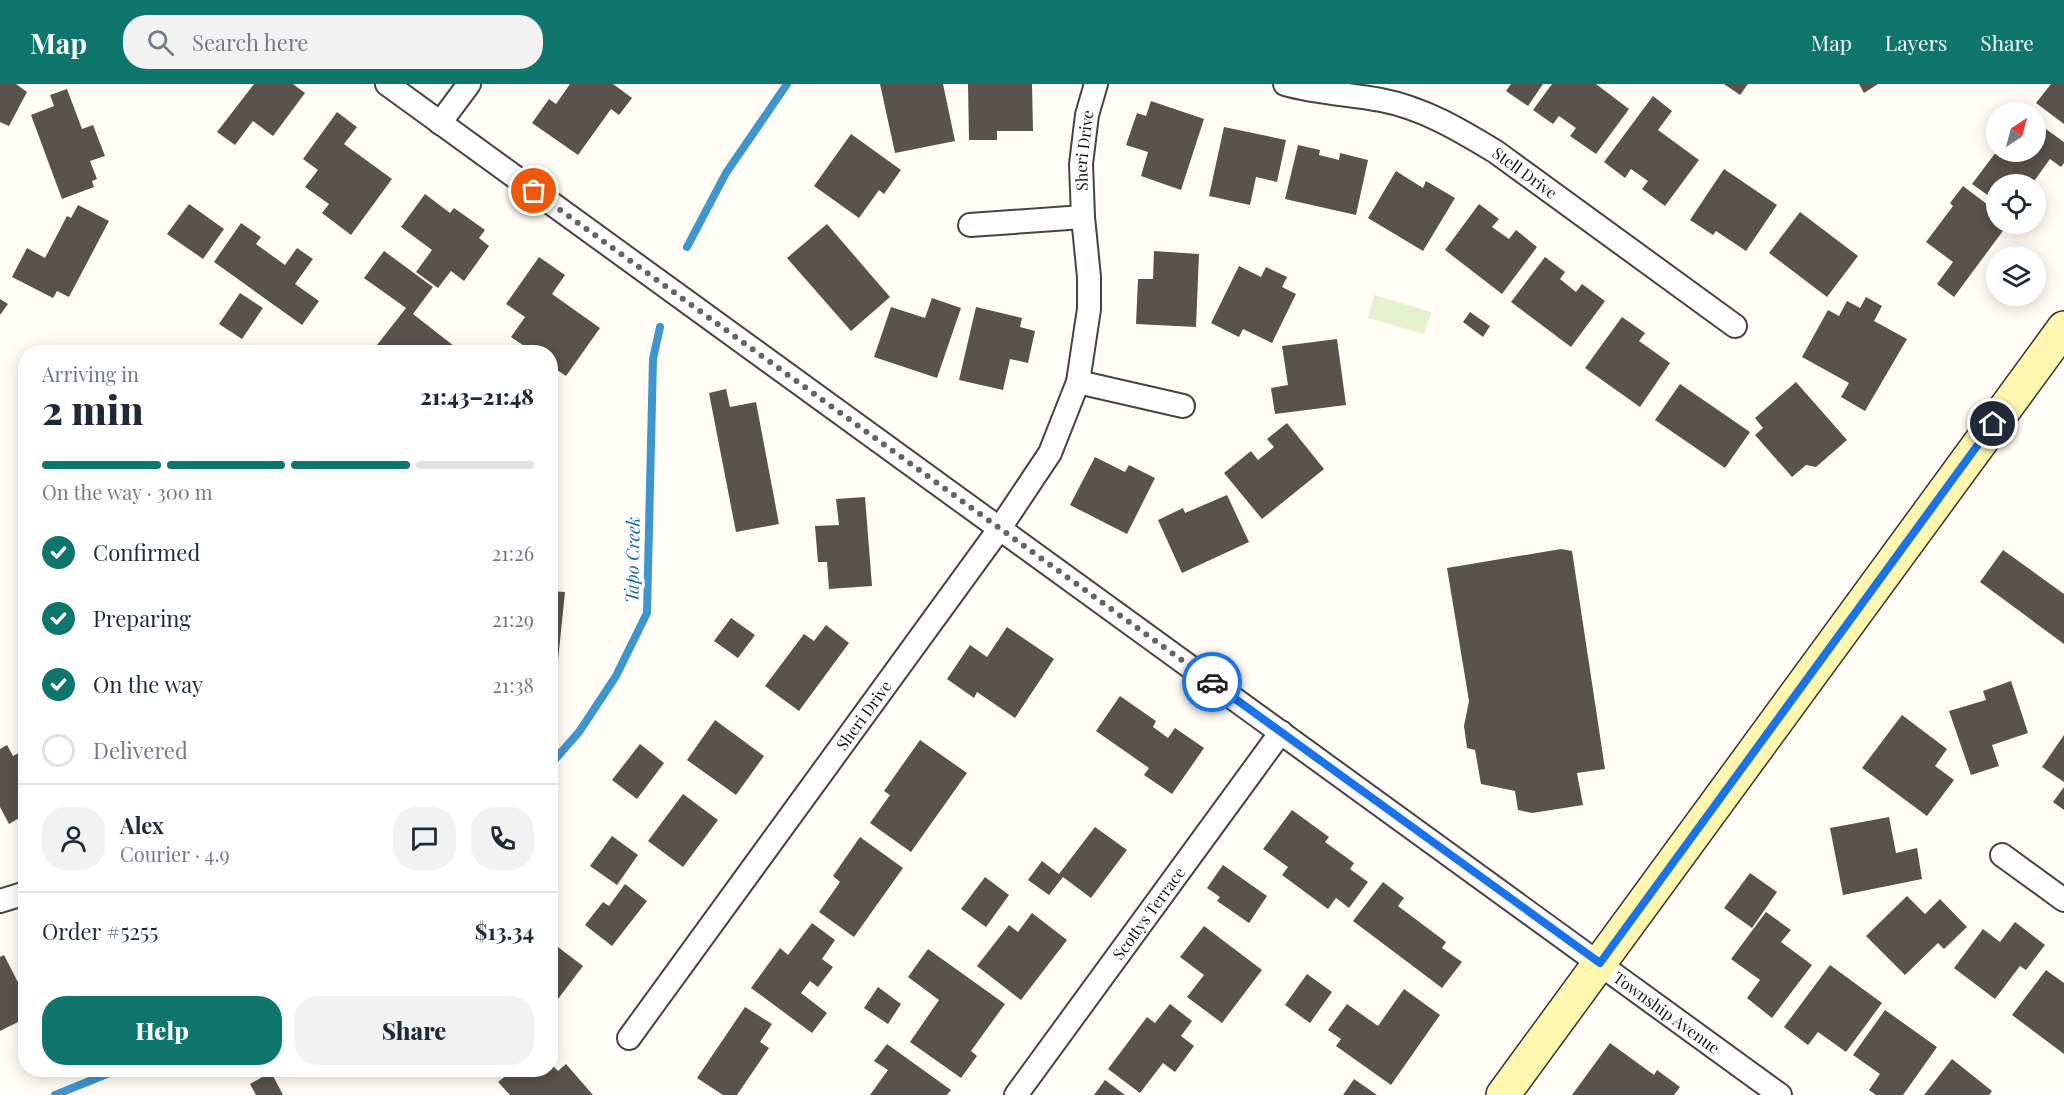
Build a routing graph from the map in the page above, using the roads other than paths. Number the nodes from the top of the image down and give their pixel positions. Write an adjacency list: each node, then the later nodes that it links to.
1 (387, 84): 5 (street, Township Avenue)
2 (470, 84): 5 (street)
3 (1095, 84): 6 (street, Sheri Drive)
4 (1284, 84): 8 (street, Stell Drive)
5 (440, 123): 12 (street, Township Avenue)
6 (1083, 217): 7 (street); 10 (street, Sheri Drive)
7 (970, 225)
8 (1736, 326)
9 (2064, 328): 18 (main road)
10 (1078, 382): 11 (street); 12 (street, Sheri Drive)
11 (1183, 406)
12 (1000, 528): 13 (street, Township Avenue); 19 (street, Sheri Drive)
13 (1281, 732): 18 (street, Township Avenue); 20 (street, Scottys Terrace)
14 (2002, 855): 16 (street)
15 (18, 895): 17 (street)
16 (2064, 900)
17 (0, 901)
18 (1600, 963): 21 (main road); 22 (street, Township Avenue)
19 (629, 1038)
20 (1016, 1095)
21 (1503, 1095)
22 (1780, 1095)

